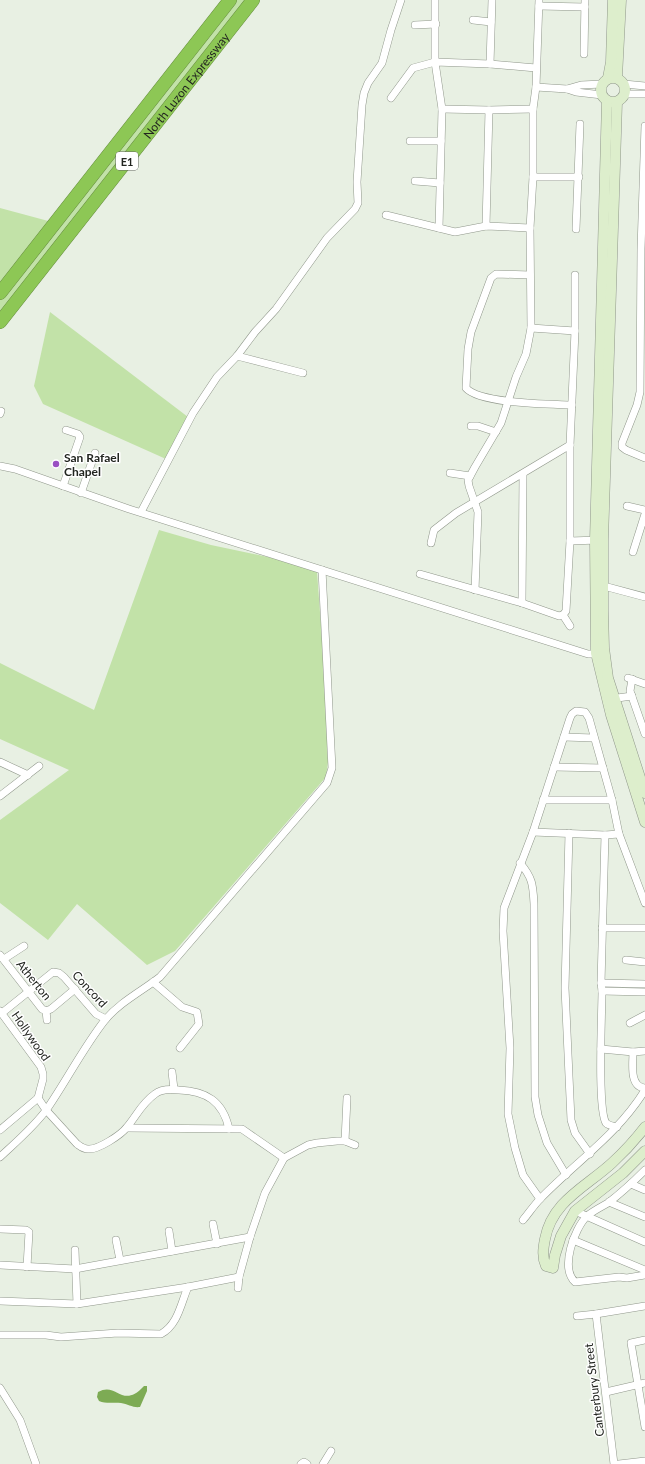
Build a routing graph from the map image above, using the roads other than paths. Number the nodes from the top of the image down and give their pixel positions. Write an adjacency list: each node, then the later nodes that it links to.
1 (230, 0): 44 (highway, North Luzon Expressway / E1)
2 (253, 0): 46 (highway, North Luzon Expressway / E1)
3 (401, 0): 49 (street)
4 (435, 0): 12 (street)
5 (492, 0): 11 (street)
6 (613, 0): 18 (street)
7 (621, 0): 18 (street)
8 (539, 3): 9 (street); 17 (street)
9 (585, 4): 14 (street)
10 (473, 20): 11 (street)
11 (492, 22): 16 (street)
12 (436, 24): 13 (street); 15 (street)
13 (415, 25)
14 (584, 54)
15 (435, 62): 16 (street); 23 (street); 25 (street)
16 (490, 64): 17 (street)
17 (536, 68): 20 (street)
18 (615, 83): 19 (street); 21 (street); 22 (street); 24 (street); 24 (street)
19 (645, 86)
20 (536, 87): 21 (street); 26 (street)
21 (567, 89): 24 (street)
22 (645, 94)
23 (391, 98)
24 (609, 99): 71 (street)
25 (442, 109): 27 (street); 31 (street)
26 (533, 109): 27 (street); 32 (street)
27 (489, 110): 38 (street)
28 (580, 124): 33 (street)
29 (645, 126): 37 (street)
30 (410, 141): 31 (street)
31 (441, 142): 35 (street)
32 (533, 177): 33 (street); 40 (street)
33 (579, 177): 41 (street)
34 (415, 181): 35 (street)
35 (440, 183): 39 (street)
36 (386, 215): 39 (street)
37 (643, 219): 45 (street)
38 (486, 226): 39 (street); 40 (street)
39 (439, 228)
40 (530, 228): 42 (street)
41 (576, 228)
42 (530, 275): 47 (street); 52 (street)
43 (575, 275): 48 (street)
44 (0, 293)
45 (642, 319): 51 (street)
46 (0, 322)
47 (531, 328): 48 (street); 52 (street)
48 (575, 331): 53 (street)
49 (237, 356): 50 (street); 69 (street)
50 (303, 374)
51 (642, 391): 59 (street)
52 (508, 402): 53 (street); 56 (street)
53 (572, 405): 57 (street)
54 (471, 426): 56 (street)
55 (66, 430): 64 (street)
56 (496, 432): 63 (street)
57 (570, 446): 62 (street); 72 (street)
58 (94, 453): 65 (street)
59 (645, 458)
60 (0, 466): 64 (street)
61 (450, 473): 63 (street)
62 (523, 474): 66 (street); 80 (street)
63 (470, 476): 66 (street)
64 (63, 486): 65 (street)
65 (81, 493): 69 (street)
66 (475, 501): 73 (street); 78 (street)
67 (627, 506): 68 (street)
68 (645, 510)
69 (141, 512): 75 (street)
70 (645, 514): 74 (street)
71 (599, 540): 72 (street); 77 (street)
72 (570, 541): 81 (street)
73 (431, 543)
74 (633, 552)
75 (322, 570): 83 (street); 112 (street)
76 (420, 574): 78 (street)
77 (599, 585): 79 (street); 83 (street)
78 (475, 590): 80 (street)
79 (645, 597)
80 (522, 603): 81 (street)
81 (563, 615): 82 (street)
82 (570, 626)
83 (600, 651): 86 (street)
84 (645, 684): 85 (street)
85 (631, 693): 86 (street); 87 (street)
86 (610, 697): 95 (street); 99 (street)
87 (644, 730)
88 (564, 737): 89 (street); 89 (street); 92 (street)
89 (594, 738): 93 (street)
90 (0, 762): 94 (street)
91 (40, 766): 94 (street)
92 (554, 767): 93 (street); 97 (street)
93 (603, 768): 98 (street)
94 (28, 775): 96 (street)
95 (645, 793)
96 (0, 796)
97 (544, 800): 98 (street); 100 (street)
98 (612, 800): 102 (street)
99 (645, 822)
100 (533, 832): 101 (street); 104 (street)
101 (569, 833): 103 (street); 142 (street)
102 (619, 834): 103 (street); 105 (street)
103 (605, 835): 106 (street)
104 (520, 864): 146 (street); 149 (street)
105 (645, 903)
106 (602, 928): 107 (street); 114 (street)
107 (645, 928)
108 (24, 946): 109 (street)
109 (2, 957): 116 (street, Atherton)
110 (626, 960): 111 (street)
111 (645, 962)
112 (153, 982): 121 (street); 124 (street)
113 (645, 984): 114 (street)
114 (601, 987): 117 (street); 125 (street)
115 (75, 989): 116 (street, Concord); 118 (street); 121 (street, Concord)
116 (29, 991): 118 (street, Atherton); 119 (street, Concord)
117 (645, 992)
118 (46, 1011): 122 (street, Atherton)
119 (1, 1012): 131 (street, Hollywood)
120 (645, 1015): 123 (street)
121 (106, 1019): 133 (street)
122 (46, 1020)
123 (630, 1023)
124 (180, 1048)
125 (601, 1049): 127 (street); 136 (street)
126 (645, 1051): 127 (street)
127 (633, 1052): 129 (street)
128 (172, 1072): 130 (street)
129 (645, 1089): 136 (street)
130 (174, 1090): 135 (street); 137 (street)
131 (38, 1098): 133 (street); 138 (street)
132 (347, 1098): 139 (street)
133 (46, 1110): 135 (street); 143 (street)
134 (645, 1127): 151 (street)
135 (127, 1128): 137 (street)
136 (617, 1128): 142 (street)
137 (230, 1129): 144 (street)
138 (0, 1130)
139 (345, 1142): 140 (street); 144 (street)
140 (355, 1145)
141 (645, 1151): 151 (street)
142 (590, 1154): 146 (street)
143 (0, 1157)
144 (284, 1158): 158 (street)
145 (645, 1170): 147 (street)
146 (566, 1175): 149 (street)
147 (631, 1184): 148 (street); 150 (street)
148 (645, 1190)
149 (540, 1199): 154 (street)
150 (609, 1202): 152 (street); 153 (street)
151 (574, 1214): 153 (street)
152 (645, 1217)
153 (585, 1219): 160 (street); 161 (street)
154 (523, 1220)
155 (213, 1224): 162 (street)
156 (0, 1229): 167 (street)
157 (169, 1231): 164 (street)
158 (250, 1237): 162 (street); 171 (street)
159 (116, 1240): 165 (street)
160 (573, 1240): 169 (street); 170 (street)
161 (645, 1242)
162 (217, 1244): 164 (street)
163 (74, 1250): 168 (street)
164 (172, 1251): 165 (street)
165 (120, 1260): 168 (street)
166 (0, 1265): 167 (street)
167 (27, 1267): 168 (street)
168 (75, 1269): 175 (street)
169 (645, 1270)
170 (645, 1275)
171 (239, 1277): 172 (street); 173 (street)
172 (188, 1287): 175 (street); 179 (street)
173 (238, 1288)
174 (0, 1301): 175 (street)
175 (77, 1304)
176 (645, 1306): 177 (street)
177 (596, 1314): 178 (street); 183 (street, Canterbury Street)
178 (578, 1316)
179 (0, 1335)
180 (645, 1340): 181 (street)
181 (641, 1384): 183 (street); 184 (street)
182 (0, 1388): 187 (street)
183 (606, 1392): 191 (street, Canterbury Street)
184 (645, 1427)
185 (331, 1450): 190 (street)
186 (645, 1461): 192 (street)
187 (36, 1464)
188 (301, 1464): 189 (street)
189 (307, 1464)
190 (323, 1464)
191 (614, 1464)
192 (619, 1464)

